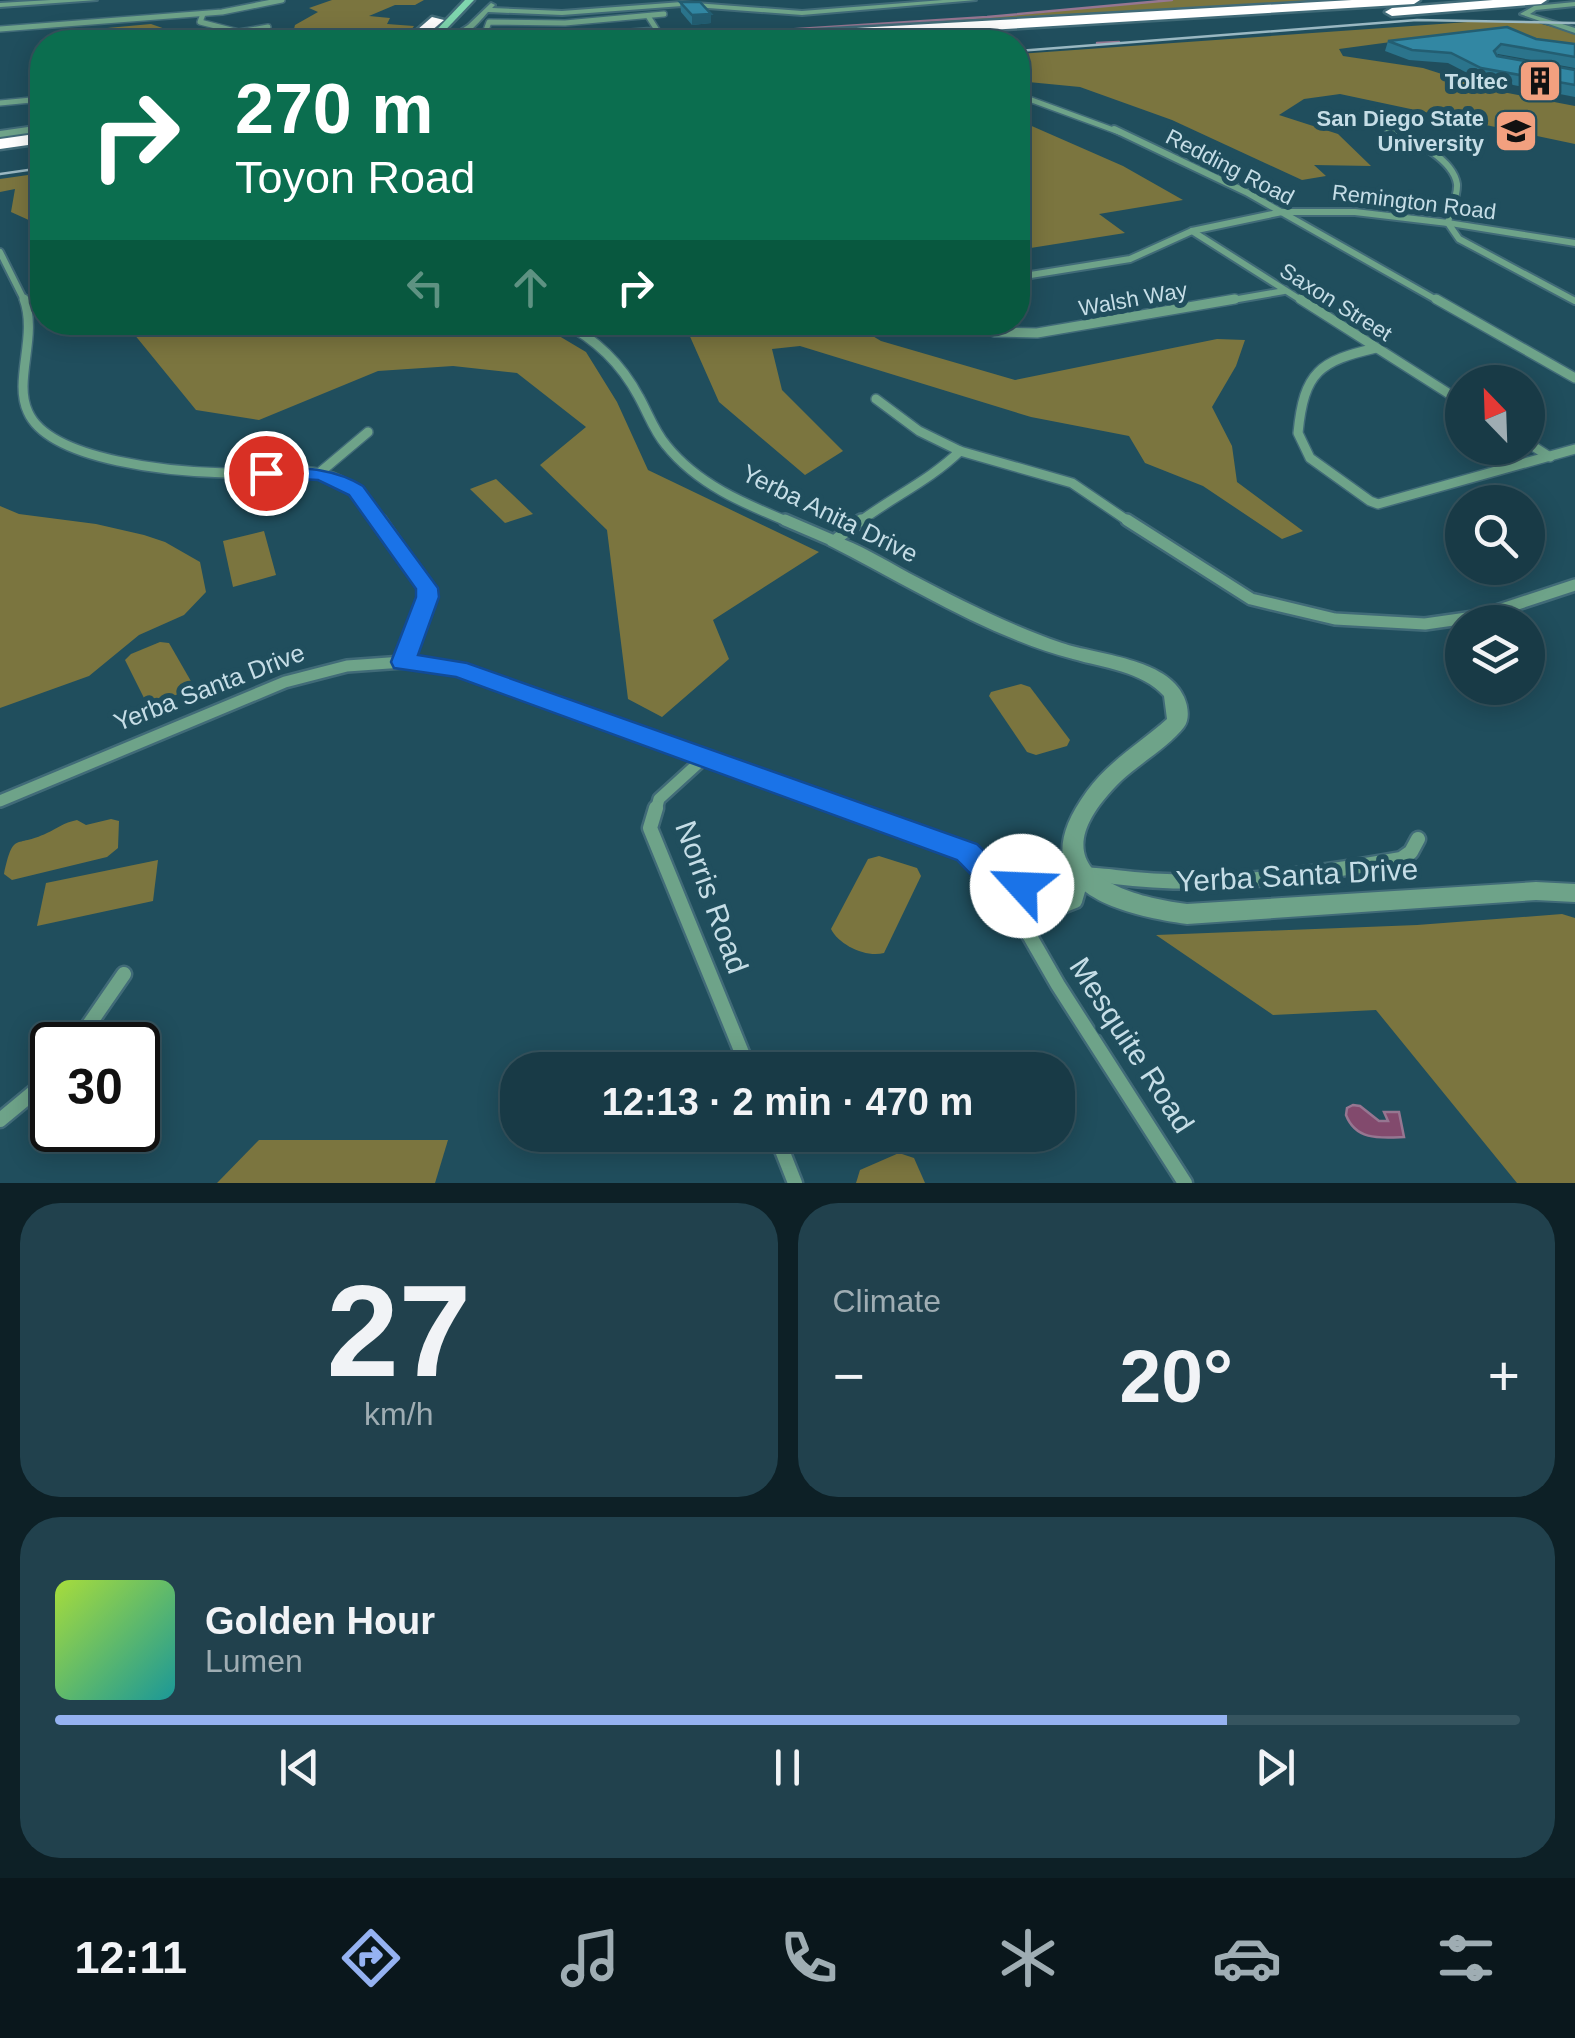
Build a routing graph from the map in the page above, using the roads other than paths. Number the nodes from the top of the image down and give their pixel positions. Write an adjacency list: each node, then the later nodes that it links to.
1 (93, 0): 9 (street)
2 (282, 0): 13 (street)
3 (459, 0): 18 (main road)
4 (470, 0): 18 (main road)
5 (497, 0): 15 (street)
6 (972, 0): 12 (street)
7 (1414, 0): 32 (highway)
8 (1542, 0): 34 (highway)
9 (68, 1): 11 (street)
10 (1575, 4): 33 (street)
11 (0, 5)
12 (611, 9): 15 (street); 17 (street)
13 (203, 14): 22 (street); 23 (street)
14 (664, 14): 16 (street)
15 (485, 16): 17 (street); 27 (street); 28 (street)
16 (648, 16): 17 (street); 31 (street)
17 (618, 18)
18 (442, 19): 25 (highway); 26 (highway)
19 (580, 25): 30 (street)
20 (533, 26): 29 (street)
21 (268, 27): 24 (street)
22 (0, 29)
23 (223, 30)
24 (236, 30)
25 (427, 30)
26 (436, 30)
27 (467, 30)
28 (484, 30)
29 (532, 30)
30 (579, 30)
31 (657, 30)
32 (934, 30)
33 (1575, 31)
34 (1037, 40)
35 (30, 100): 37 (street)
36 (1030, 100): 45 (street, Redding Road)
37 (0, 104)
38 (1354, 115): 46 (street)
39 (30, 130): 40 (street)
40 (0, 134)
41 (30, 140): 42 (highway)
42 (0, 144)
43 (30, 153): 44 (highway)
44 (0, 158)
45 (1282, 212): 46 (street, Remington Road); 47 (street, Remington Road); 56 (street, Redding Road)
46 (1448, 224): 48 (street, Remington Road); 52 (street)
47 (1192, 231): 50 (street, Remington Road); 51 (street, Saxon Street)
48 (1575, 243)
49 (0, 252): 64 (street)
50 (1030, 275)
51 (1284, 291): 53 (street, Walsh Way); 55 (street, Saxon Street)
52 (1575, 301)
53 (1030, 333)
54 (588, 335): 65 (street, Yerba Anita Drive)
55 (1376, 348): 57 (street, Saxon Street); 63 (street)
56 (1575, 378)
57 (1445, 391)
58 (876, 399): 61 (street)
59 (368, 432): 64 (street)
60 (1575, 449): 63 (street)
61 (960, 451): 65 (street); 66 (street)
62 (1545, 454): 63 (street)
63 (1550, 457)
64 (318, 474): 67 (street)
65 (834, 541): 71 (street, Yerba Anita Drive)
66 (1575, 585)
67 (403, 662): 68 (street, Yerba Santa Drive); 69 (street, Yerba Santa Drive)
68 (704, 758): 72 (street, Yerba Santa Drive); 77 (street, Norris Road)
69 (0, 801)
70 (1418, 839): 71 (street, Yerba Santa Drive)
71 (1075, 879): 72 (street); 73 (street, Yerba Santa Drive); 74 (street)
72 (1008, 884): 74 (street, Mesquite Road)
73 (1575, 893)
74 (1015, 914): 82 (street, Mesquite Road)
75 (124, 974): 76 (street)
76 (90, 1022)
77 (742, 1052)
78 (30, 1095): 79 (street)
79 (0, 1120)
80 (783, 1152): 81 (street)
81 (796, 1183)
82 (1185, 1183)

